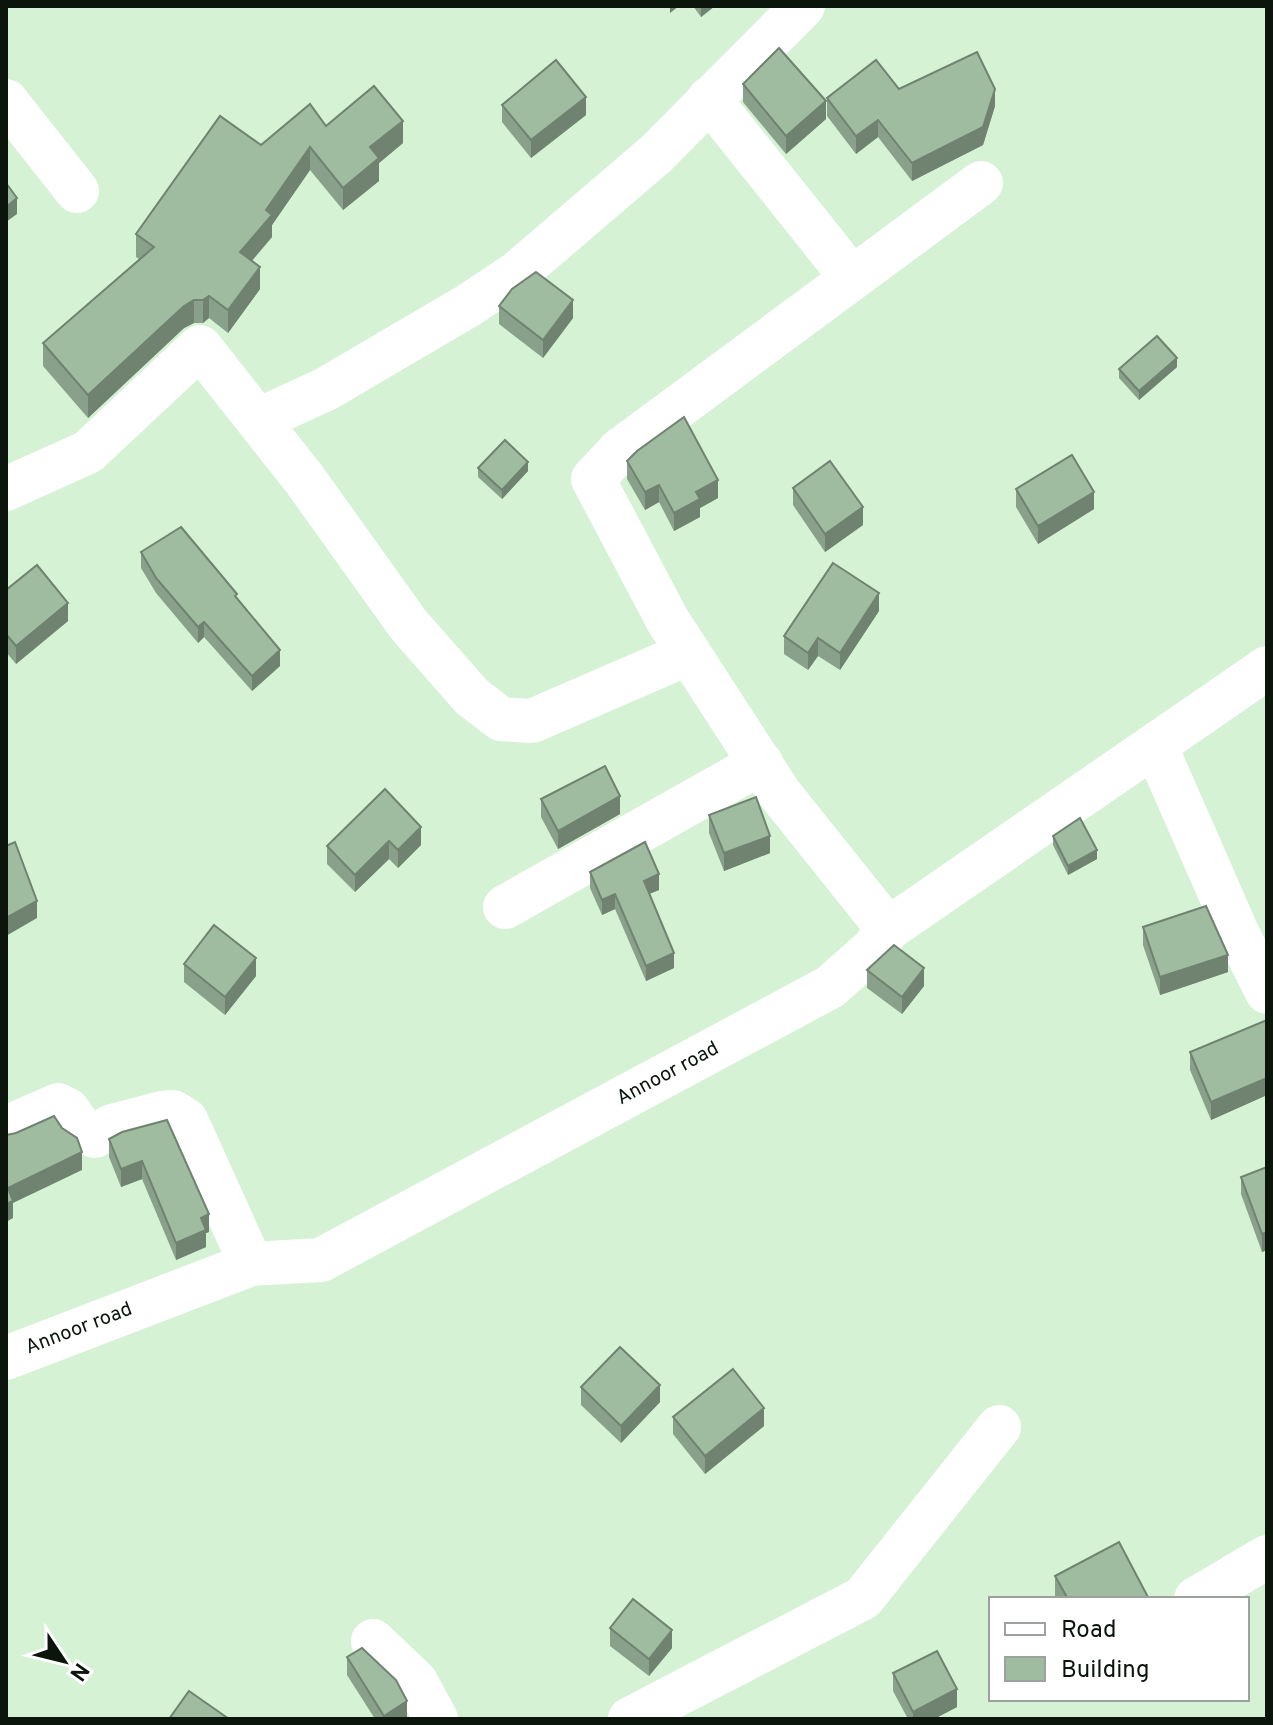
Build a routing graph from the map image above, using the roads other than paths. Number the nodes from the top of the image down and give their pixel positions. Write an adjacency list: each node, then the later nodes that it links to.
1 (803, 6): 2 (street)
2 (709, 99): 6 (street); 7 (street)
3 (6, 101): 5 (street)
4 (981, 183): 6 (street)
5 (77, 191)
6 (852, 278): 9 (street)
7 (258, 420): 8 (street); 9 (street)
8 (6, 489)
9 (689, 653): 12 (street)
10 (1267, 668): 11 (street, Annoor road)
11 (1155, 745): 14 (street); 15 (street, Annoor road)
12 (761, 763): 13 (street); 15 (street)
13 (505, 907)
14 (1251, 925): 16 (street)
15 (888, 929): 18 (street, Annoor road)
16 (1267, 992)
17 (6, 1128): 18 (street)
18 (251, 1264): 19 (street, Annoor road)
19 (6, 1358)
20 (999, 1427): 24 (street)
21 (1267, 1557): 22 (street)
22 (1199, 1597)
23 (373, 1641): 25 (street)
24 (679, 1708): 26 (street)
25 (436, 1719)
26 (630, 1719)

